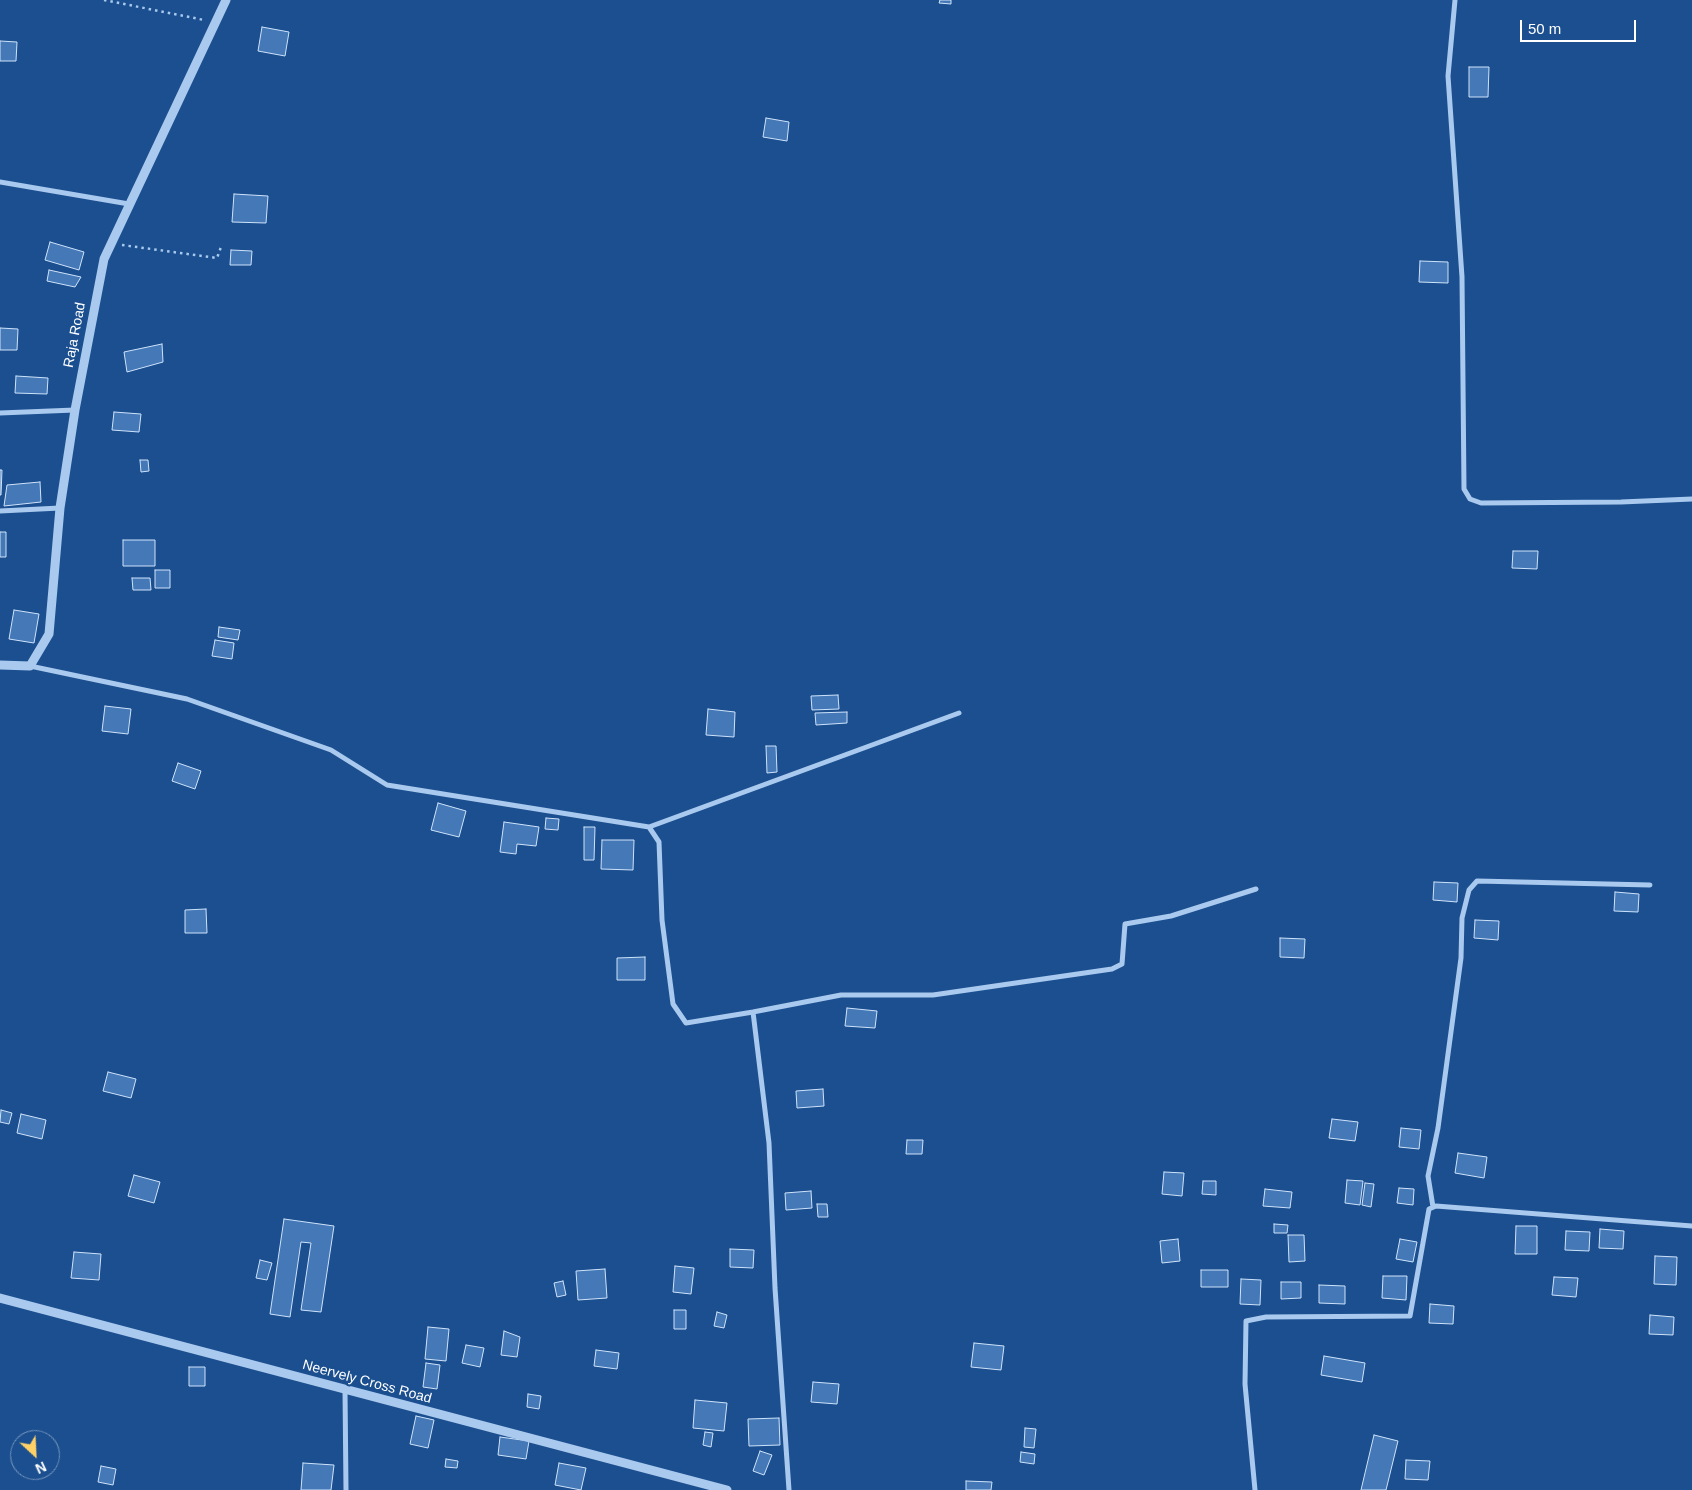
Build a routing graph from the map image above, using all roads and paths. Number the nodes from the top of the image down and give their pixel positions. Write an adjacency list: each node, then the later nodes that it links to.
1 (104, 0): 4 (path)
2 (226, 0): 4 (street, Raja Road)
3 (1455, 0): 11 (street)
4 (216, 22): 6 (street, Raja Road)
5 (0, 182): 6 (street)
6 (129, 204): 7 (street, Raja Road)
7 (111, 244): 8 (path); 9 (street, Raja Road)
8 (221, 247)
9 (75, 410): 10 (street); 12 (street, Raja Road)
10 (0, 413)
11 (1692, 498)
12 (60, 508): 13 (street); 15 (street, Raja Road)
13 (0, 511)
14 (0, 665): 15 (street)
15 (30, 666): 17 (street)
16 (959, 714): 17 (street)
17 (649, 828): 20 (street)
18 (1650, 885): 21 (street)
19 (1256, 889): 20 (street)
20 (753, 1012): 27 (street)
21 (1433, 1207): 22 (street); 28 (street)
22 (1692, 1226)
23 (0, 1298): 24 (street, Neervely Cross Road)
24 (345, 1390): 25 (street); 26 (street, Neervely Cross Road)
25 (346, 1490)
26 (727, 1490)
27 (789, 1490)
28 (1255, 1490)

